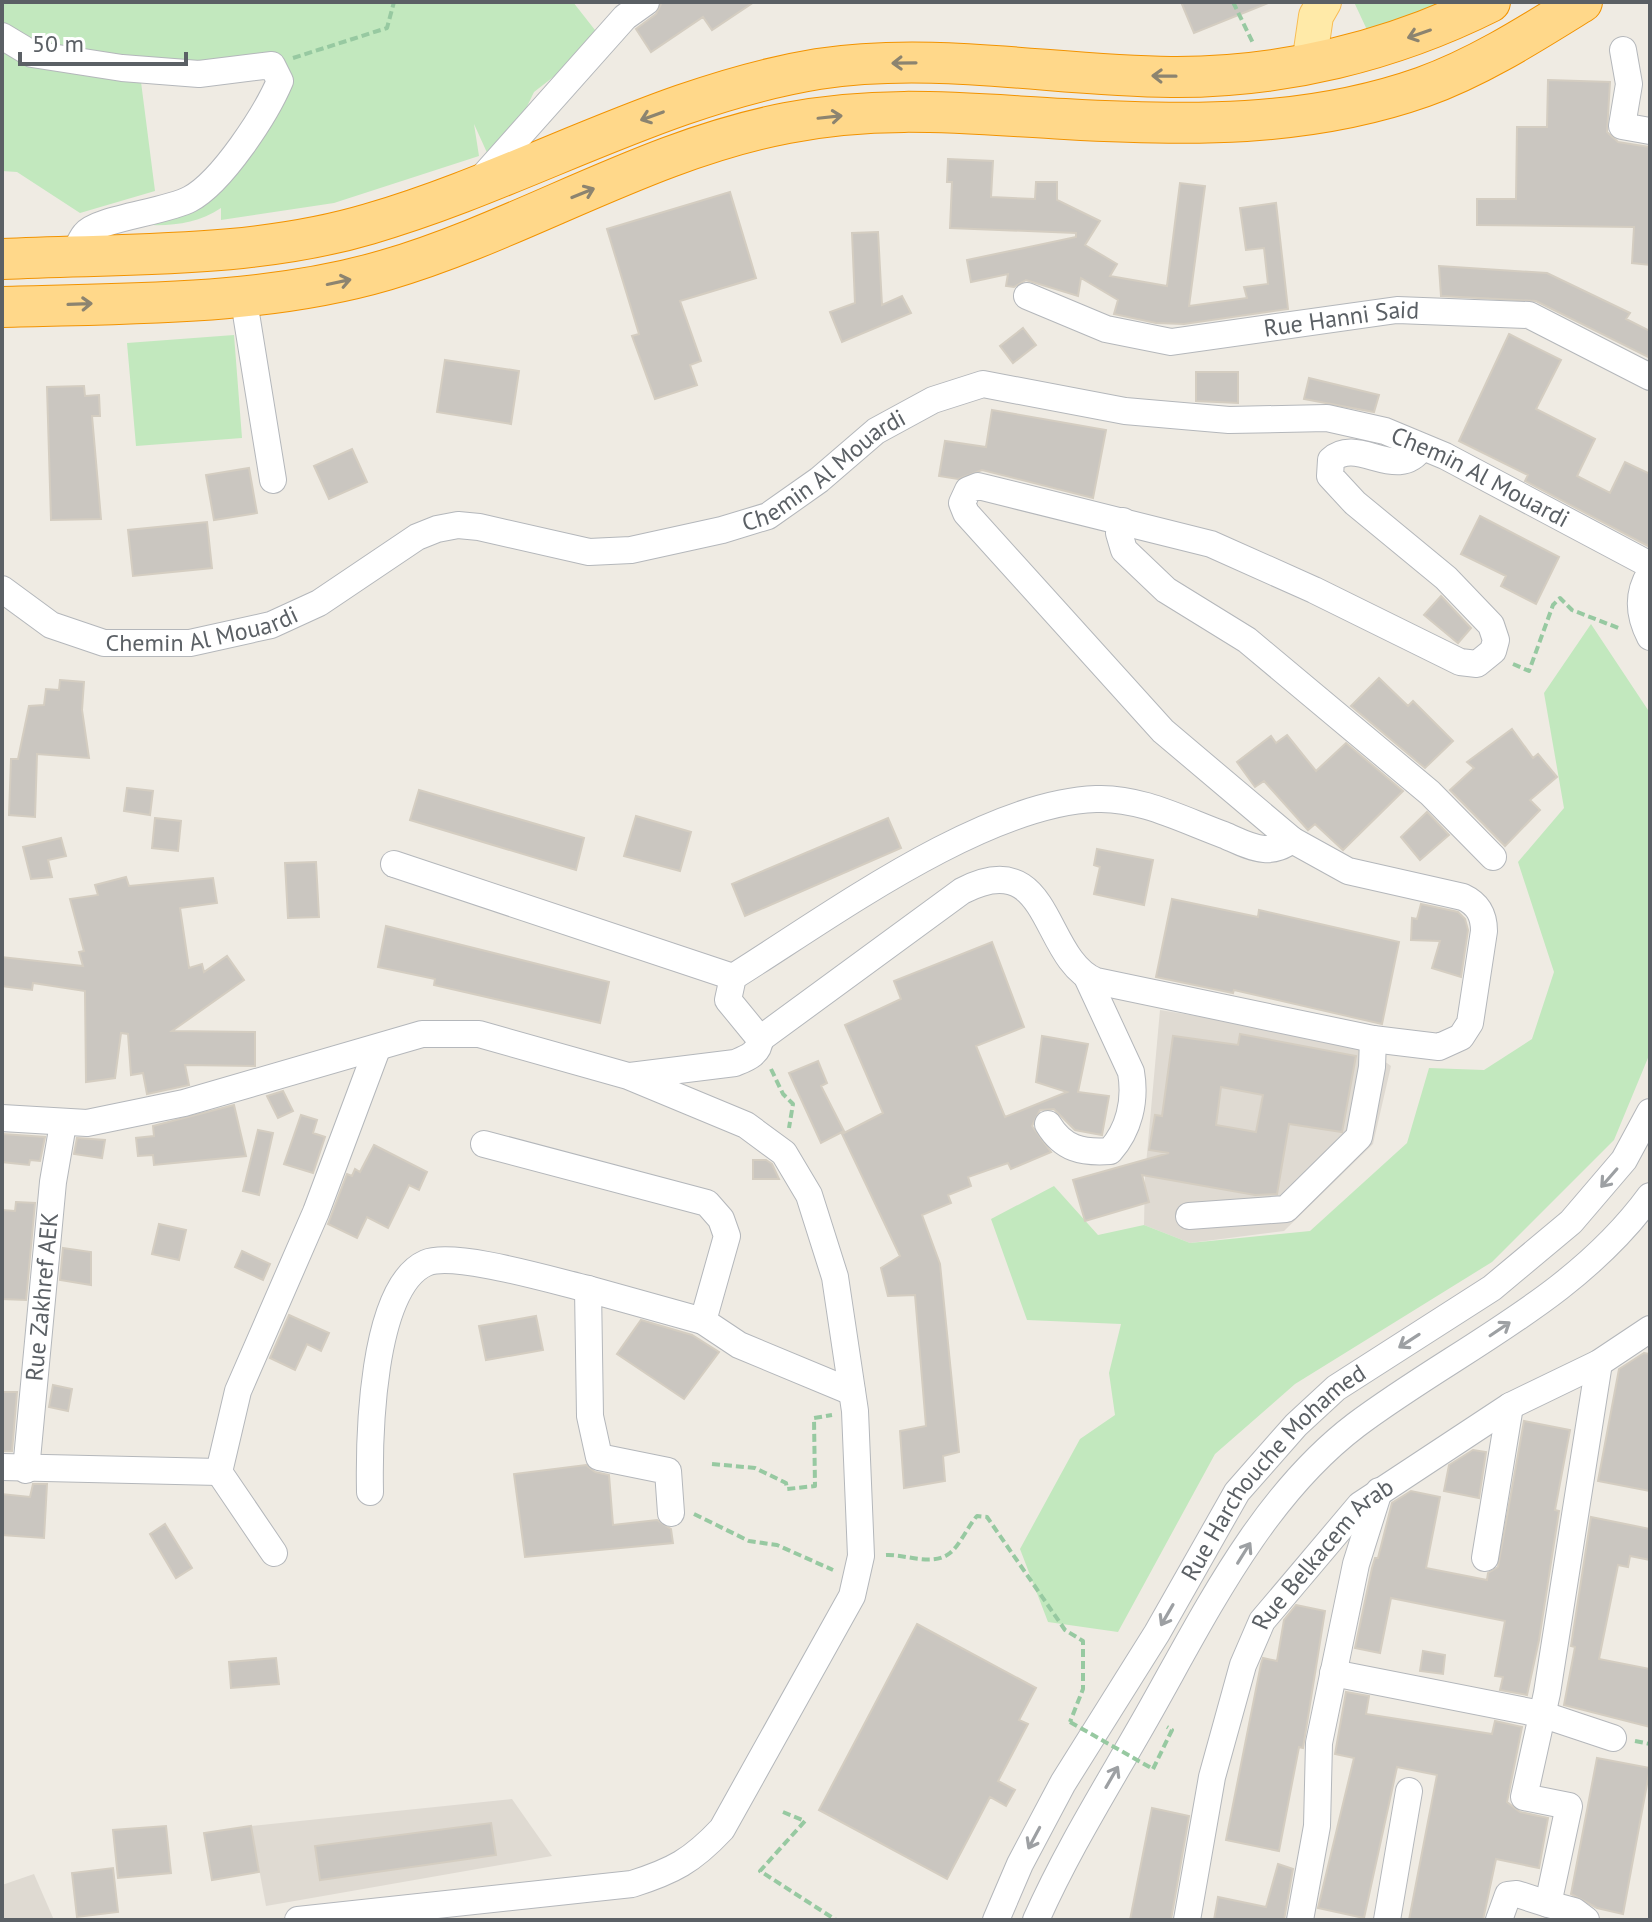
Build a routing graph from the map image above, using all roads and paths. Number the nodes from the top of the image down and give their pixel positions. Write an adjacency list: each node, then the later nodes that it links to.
1 (394, 2): 10 (path)
2 (646, 2): 13 (street)
3 (1233, 2): 11 (path)
4 (1324, 2): 9 (main road)
5 (1490, 2): 9 (highway, one-way to 9)
6 (1582, 2): 16 (highway, one-way to 6)
7 (2, 36): 10 (street)
8 (1623, 50): 12 (street)
9 (1309, 64): 11 (highway)
10 (272, 65): 14 (street)
11 (1267, 70): 13 (highway, one-way to 13)
12 (1650, 131)
13 (475, 186): 14 (highway)
14 (73, 256): 15 (highway)
15 (2, 259)
16 (243, 295): 18 (highway, one-way to 16); 21 (street)
17 (1027, 296): 19 (street, Rue Hanni Said)
18 (2, 307)
19 (1650, 377)
20 (1422, 447): 22 (street); 23 (street, Chemin Al Mouardi); 25 (street, Chemin Al Mouardi)
21 (273, 480)
22 (1123, 521): 29 (street); 30 (street)
23 (1650, 565)
24 (1650, 573): 27 (street)
25 (2, 589)
26 (1624, 630): 28 (path)
27 (1650, 637)
28 (1529, 671)
29 (1292, 840): 32 (street); 35 (street)
30 (1493, 857)
31 (394, 864): 32 (street)
32 (733, 977): 34 (street)
33 (1087, 977): 34 (street); 35 (street); 42 (street)
34 (760, 1039): 38 (street)
35 (1373, 1039): 46 (street)
36 (377, 1049): 38 (street); 41 (street); 56 (street)
37 (770, 1068): 43 (path)
38 (628, 1076): 51 (street)
39 (1650, 1112): 73 (street, Rue Harchouche Mohamed, one-way to 73)
40 (2, 1118): 41 (street)
41 (63, 1124): 55 (street, Rue Zakhref AEK)
42 (1048, 1124)
43 (789, 1128)
44 (484, 1144): 48 (street)
45 (1650, 1196): 74 (street, Rue Harchouche Mohamed, one-way to 45)
46 (1189, 1216)
47 (588, 1289): 48 (street); 58 (street); 59 (street)
48 (703, 1321): 51 (street)
49 (1650, 1329): 50 (street, Rue Belkacem Arab)
50 (1599, 1363): 52 (street, Rue Belkacem Arab); 65 (street)
51 (852, 1392): 71 (street)
52 (1510, 1406): 57 (street, Rue Belkacem Arab); 62 (street)
53 (814, 1418): 54 (path)
54 (712, 1464)
55 (14, 1468): 56 (street)
56 (219, 1472): 60 (street)
57 (1379, 1491): 64 (street); 75 (street, Rue Belkacem Arab)
58 (370, 1492)
59 (671, 1507): 63 (path)
60 (274, 1553)
61 (906, 1554): 66 (path, bridge)
62 (1485, 1558)
63 (842, 1574)
64 (1333, 1673): 65 (street); 76 (street)
65 (1541, 1714): 67 (street); 70 (street)
66 (1172, 1730)
67 (1613, 1738)
68 (1409, 1791): 77 (street)
69 (783, 1812): 72 (path)
70 (1548, 1904): 78 (street); 79 (street)
71 (298, 1920)
72 (836, 1920)
73 (996, 1920)
74 (1036, 1920)
75 (1187, 1920)
76 (1300, 1920)
77 (1387, 1920)
78 (1499, 1920)
79 (1586, 1920)

